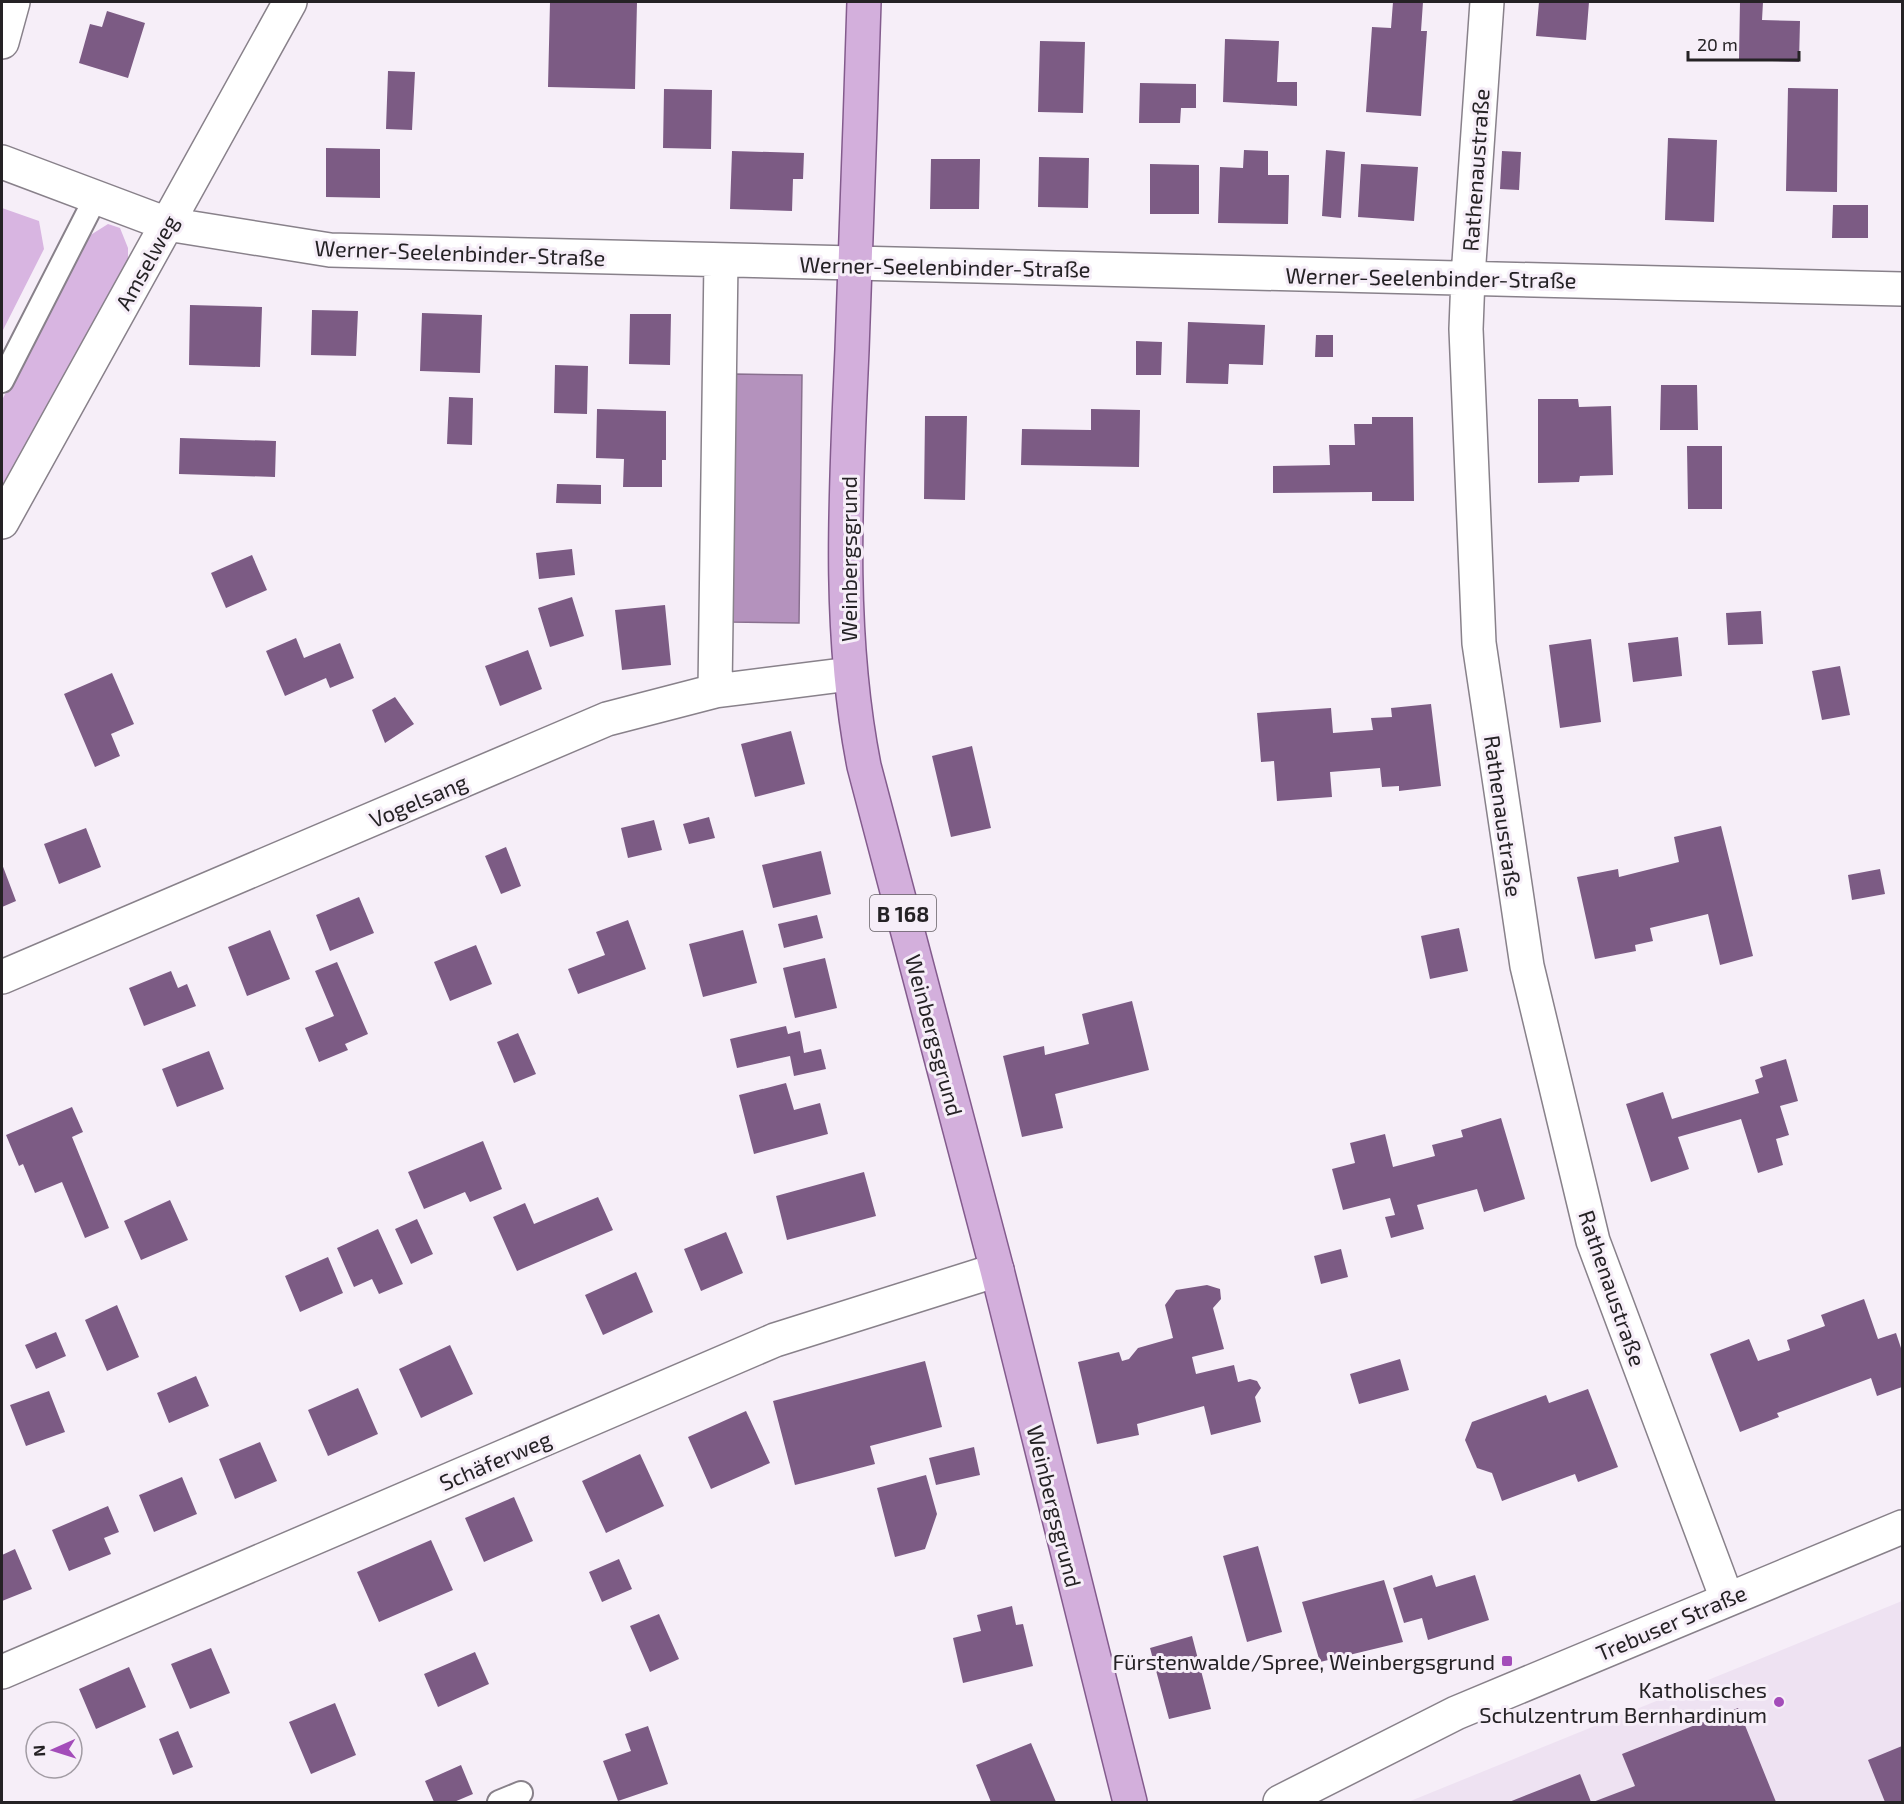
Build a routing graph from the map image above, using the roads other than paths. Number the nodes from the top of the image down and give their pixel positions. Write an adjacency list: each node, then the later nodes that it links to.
1 (13, 2): 5 (street)
2 (290, 2): 8 (street, Amselweg)
3 (864, 2): 10 (main road, Weinbergsgrund / B 168)
4 (1487, 2): 11 (street, Rathenaustraße)
5 (2, 42)
6 (2, 162): 7 (street, Werner-Seelenbinder-Straße)
7 (96, 197): 8 (street, Werner-Seelenbinder-Straße); 13 (lane)
8 (167, 224): 9 (street, Werner-Seelenbinder-Straße); 14 (street, Amselweg)
9 (721, 260): 10 (street, Werner-Seelenbinder-Straße); 16 (street)
10 (856, 264): 11 (street, Werner-Seelenbinder-Straße); 15 (main road, Weinbergsgrund / B 168)
11 (1468, 278): 12 (street, Werner-Seelenbinder-Straße); 20 (street, Rathenaustraße)
12 (1902, 289)
13 (2, 381)
14 (2, 522)
15 (850, 674): 16 (street, Vogelsang); 18 (main road, Weinbergsgrund / B 168)
16 (715, 691): 17 (street, Vogelsang)
17 (2, 977)
18 (997, 1270): 21 (street, Schäferweg); 24 (main road, Weinbergsgrund / B 168)
19 (1902, 1527): 20 (street, Trebuser Straße)
20 (1727, 1599): 25 (street, Trebuser Straße)
21 (2, 1672)
22 (521, 1793): 23 (lane)
23 (499, 1803)
24 (1130, 1803)
25 (1280, 1803)

